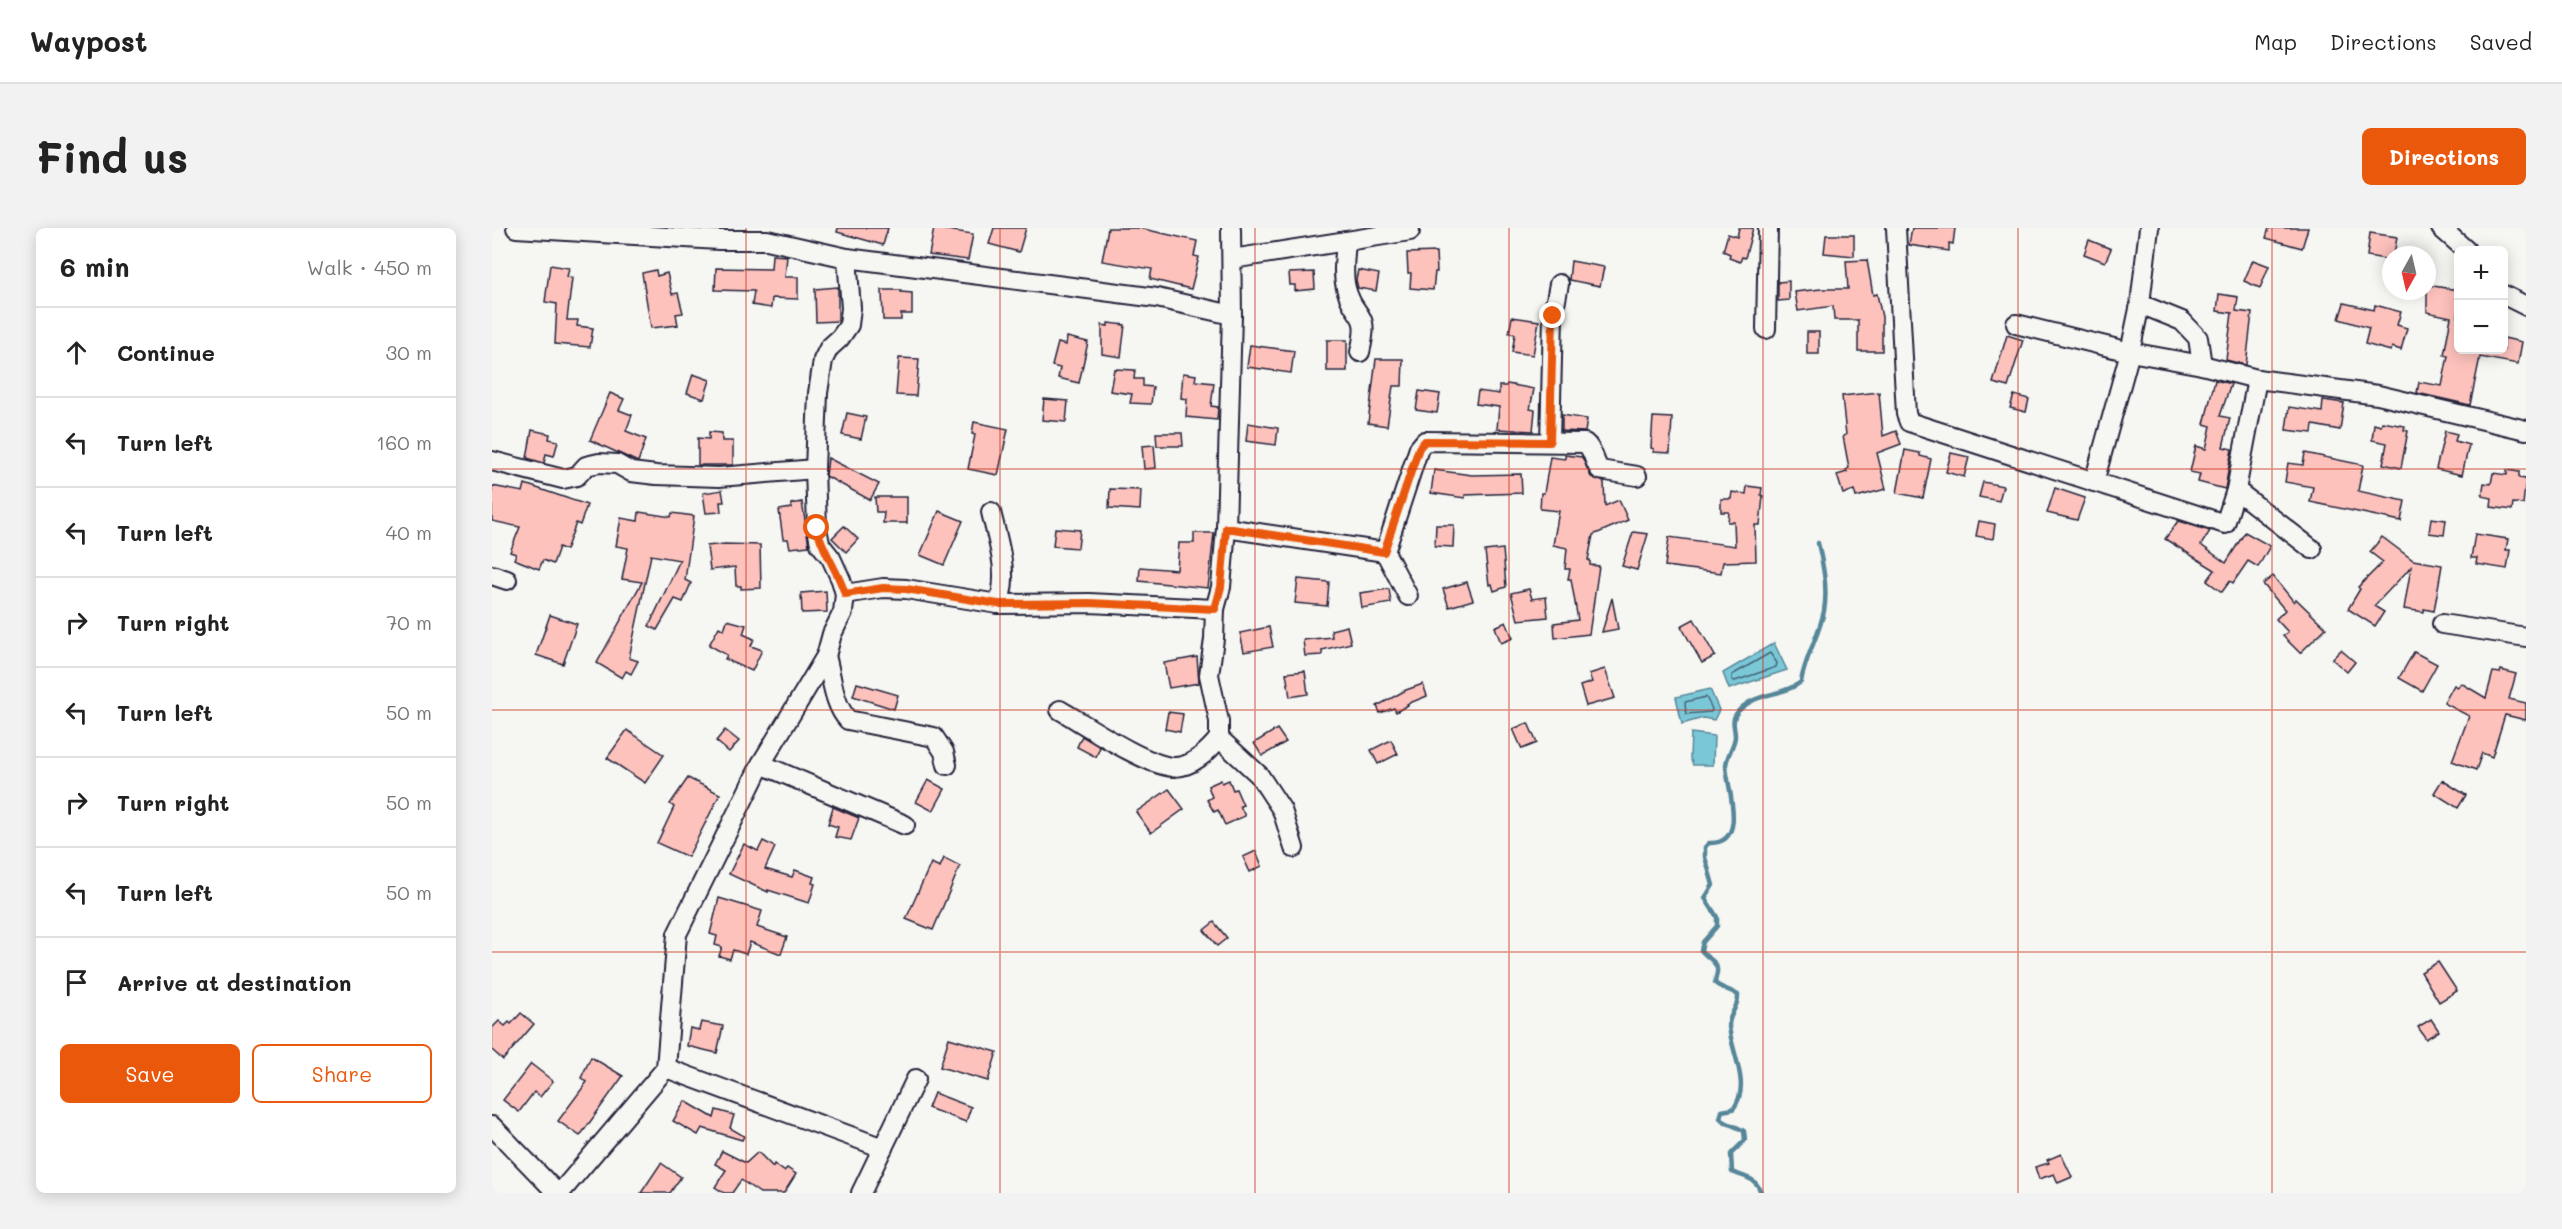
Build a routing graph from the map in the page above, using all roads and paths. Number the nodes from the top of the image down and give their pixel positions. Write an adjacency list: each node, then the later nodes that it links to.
1 (516, 228): 8 (street)
2 (1231, 228): 12 (street)
3 (1768, 228): 19 (street)
4 (1896, 228): 29 (street)
5 (2149, 228): 15 (street)
6 (2441, 228): 10 (street)
7 (1410, 231): 9 (street)
8 (757, 233): 11 (street)
9 (1346, 241): 12 (street); 20 (street)
10 (2461, 246)
11 (847, 258): 17 (street); 27 (street)
12 (1232, 259): 17 (street)
13 (1559, 284): 25 (street)
14 (2508, 297): 16 (street)
15 (2140, 304): 21 (street); 22 (street)
16 (2526, 306)
17 (1232, 315): 32 (street)
18 (2016, 324): 21 (street)
19 (1766, 329)
20 (1360, 352)
21 (2130, 352): 22 (street); 29 (street)
22 (2202, 365): 23 (street)
23 (2257, 379): 24 (street); 30 (street)
24 (2526, 430)
25 (1550, 442): 28 (street); 34 (street)
26 (492, 461): 27 (street)
27 (815, 469): 35 (street)
28 (1637, 476)
29 (2094, 482): 30 (street)
30 (2236, 490): 33 (street)
31 (991, 512): 37 (street)
32 (1226, 528): 34 (street); 38 (street)
33 (2312, 549)
34 (1384, 552): 36 (street)
35 (845, 594): 37 (street); 41 (street)
36 (1408, 596)
37 (998, 604): 38 (street)
38 (1215, 609): 43 (street)
39 (2442, 624): 40 (street)
40 (2526, 637)
41 (826, 656): 44 (street); 45 (street)
42 (1060, 710): 43 (street)
43 (1219, 738): 47 (street)
44 (761, 764): 46 (street); 48 (street)
45 (947, 765)
46 (905, 825)
47 (1294, 848)
48 (666, 1068): 51 (street); 52 (street)
49 (916, 1079): 51 (street)
50 (492, 1126): 52 (street)
51 (883, 1148): 53 (street)
52 (558, 1193)
53 (861, 1193)

